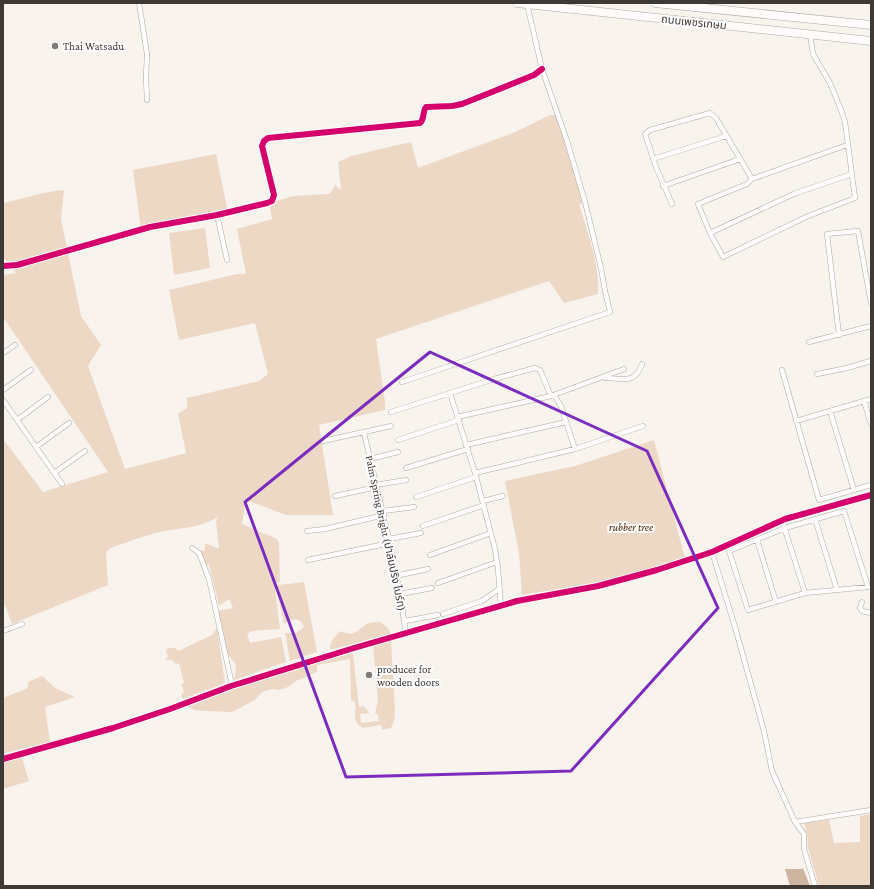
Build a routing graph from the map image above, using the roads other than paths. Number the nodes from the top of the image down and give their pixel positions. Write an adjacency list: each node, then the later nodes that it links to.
1 (139, 3): 9 (street)
2 (517, 3): 4 (highway, ถนนเพชรเกษม)
3 (655, 3): 5 (highway, ถนนเพชรเกษม)
4 (527, 4): 6 (highway, ถนนเพชรเกษม); 8 (street)
5 (871, 25)
6 (810, 34): 7 (highway, ถนนเพชรเกษม); 11 (street)
7 (871, 41)
8 (542, 69): 18 (street); 35 (street)
9 (148, 100)
10 (726, 136): 12 (street); 12 (street); 13 (street)
11 (847, 145): 14 (street); 15 (street)
12 (653, 158): 16 (street)
13 (740, 159): 15 (street); 16 (street)
14 (852, 174): 19 (street); 19 (street)
15 (752, 179): 19 (street)
16 (663, 186): 17 (street)
17 (672, 204)
18 (217, 215): 20 (street); 21 (street)
19 (710, 233)
20 (227, 260)
21 (3, 266)
22 (871, 303): 24 (street)
23 (871, 326): 24 (street)
24 (839, 335): 25 (street)
25 (810, 342)
26 (15, 345): 27 (street)
27 (3, 353)
28 (871, 361): 33 (street)
29 (642, 364): 34 (street)
30 (31, 370): 36 (street)
31 (624, 370): 34 (street)
32 (782, 370): 47 (street)
33 (817, 374)
34 (601, 378): 38 (street)
35 (402, 382)
36 (3, 390)
37 (450, 394): 38 (street); 44 (street); 45 (street)
38 (553, 395): 45 (street); 48 (street)
39 (48, 397): 46 (street)
40 (871, 399): 42 (street)
41 (3, 400): 46 (street)
42 (864, 401): 43 (street); 50 (street)
43 (830, 411): 47 (street); 69 (street)
44 (391, 412)
45 (458, 418): 54 (street); 57 (street)
46 (17, 420): 56 (street)
47 (796, 421): 69 (street)
48 (566, 422): 57 (street); 58 (street)
49 (69, 423): 56 (street)
50 (871, 424)
51 (391, 426): 53 (street)
52 (643, 426): 58 (street)
53 (364, 433): 55 (street); 61 (street, Palm Spring Bright (ปาล์มปริง ไบร์ท))
54 (398, 440)
55 (322, 441)
56 (36, 446): 63 (street)
57 (467, 447): 62 (street); 64 (street)
58 (575, 449): 64 (street)
59 (85, 451): 63 (street)
60 (398, 452): 61 (street)
61 (370, 459): 68 (street, Palm Spring Bright (ปาล์มปริง ไบร์ท))
62 (406, 468)
63 (54, 473): 66 (street)
64 (476, 475): 73 (street); 74 (street)
65 (406, 480): 68 (street)
66 (62, 484)
67 (871, 485): 69 (street)
68 (377, 486): 71 (street); 76 (street, Palm Spring Bright (ปาล์มปริง ไบร์ท))
69 (854, 490)
70 (871, 495): 77 (street)
71 (335, 496)
72 (502, 496): 74 (street)
73 (416, 497)
74 (483, 503): 79 (street); 83 (street)
75 (414, 506): 76 (street)
76 (383, 513): 81 (street); 85 (street, Palm Spring Bright (ปาล์มปริง ไบร์ท))
77 (782, 520): 80 (street); 87 (street)
78 (815, 520): 80 (street); 96 (street); 96 (street)
79 (423, 526)
80 (785, 528): 84 (street); 97 (street)
81 (307, 531)
82 (421, 533): 85 (street)
83 (491, 533): 88 (street); 90 (street)
84 (757, 540): 99 (street); 99 (street)
85 (389, 541): 89 (street); 92 (street, Palm Spring Bright (ปาล์มปริง ไบร์ท))
86 (192, 548): 109 (street)
87 (712, 552): 101 (street); 112 (street)
88 (430, 555)
89 (308, 560)
90 (497, 562): 93 (street); 95 (street)
91 (428, 569): 92 (street)
92 (395, 576): 98 (street, Palm Spring Bright (ปาล์มปริง ไบร์ท))
93 (438, 582)
94 (432, 588): 98 (street)
95 (500, 590): 101 (street); 103 (street)
96 (836, 590): 97 (street)
97 (805, 593): 99 (street)
98 (400, 594): 105 (street, Palm Spring Bright (ปาล์มปริง ไบร์ท))
99 (776, 602)
100 (862, 602): 102 (street)
101 (501, 606): 108 (street)
102 (871, 613)
103 (443, 614)
104 (438, 616): 105 (street)
105 (405, 621): 108 (street, Palm Spring Bright (ปาล์มปริง ไบร์ท))
106 (22, 624): 107 (street)
107 (3, 631)
108 (406, 634): 109 (street)
109 (232, 686): 110 (street)
110 (3, 759)
111 (871, 810): 112 (street)
112 (795, 822): 113 (street)
113 (815, 886)

